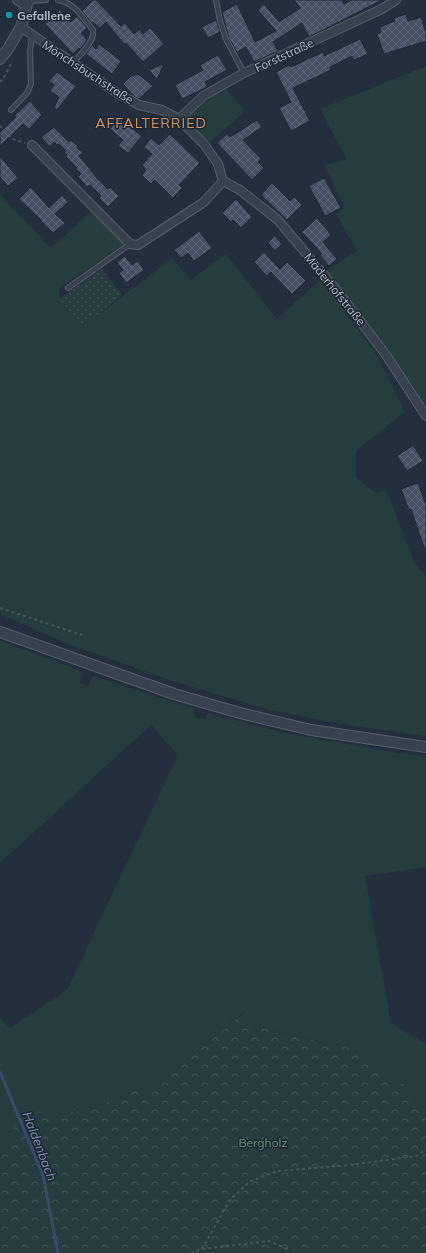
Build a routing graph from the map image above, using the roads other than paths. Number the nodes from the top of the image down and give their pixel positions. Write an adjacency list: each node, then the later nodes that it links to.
1 (17, 0): 6 (street)
2 (46, 0): 6 (lane)
3 (58, 0): 10 (lane)
4 (216, 0): 11 (lane)
5 (396, 0): 11 (street, Forststraße)
6 (27, 2): 7 (street)
7 (21, 27): 8 (street, Mönchsbuchstraße); 9 (street)
8 (32, 35): 10 (street, Mönchsbuchstraße); 12 (lane)
9 (0, 59)
10 (73, 63): 13 (street, Mönchsbuchstraße)
11 (244, 73): 13 (street, Forststraße)
12 (11, 110)
13 (179, 119): 15 (street, Mönchsbuchstraße)
14 (32, 145): 16 (street)
15 (223, 181): 16 (street); 18 (street, Mäderhofstraße)
16 (130, 244): 17 (lane)
17 (68, 288)
18 (426, 416)
19 (0, 632): 20 (street)
20 (426, 747)

